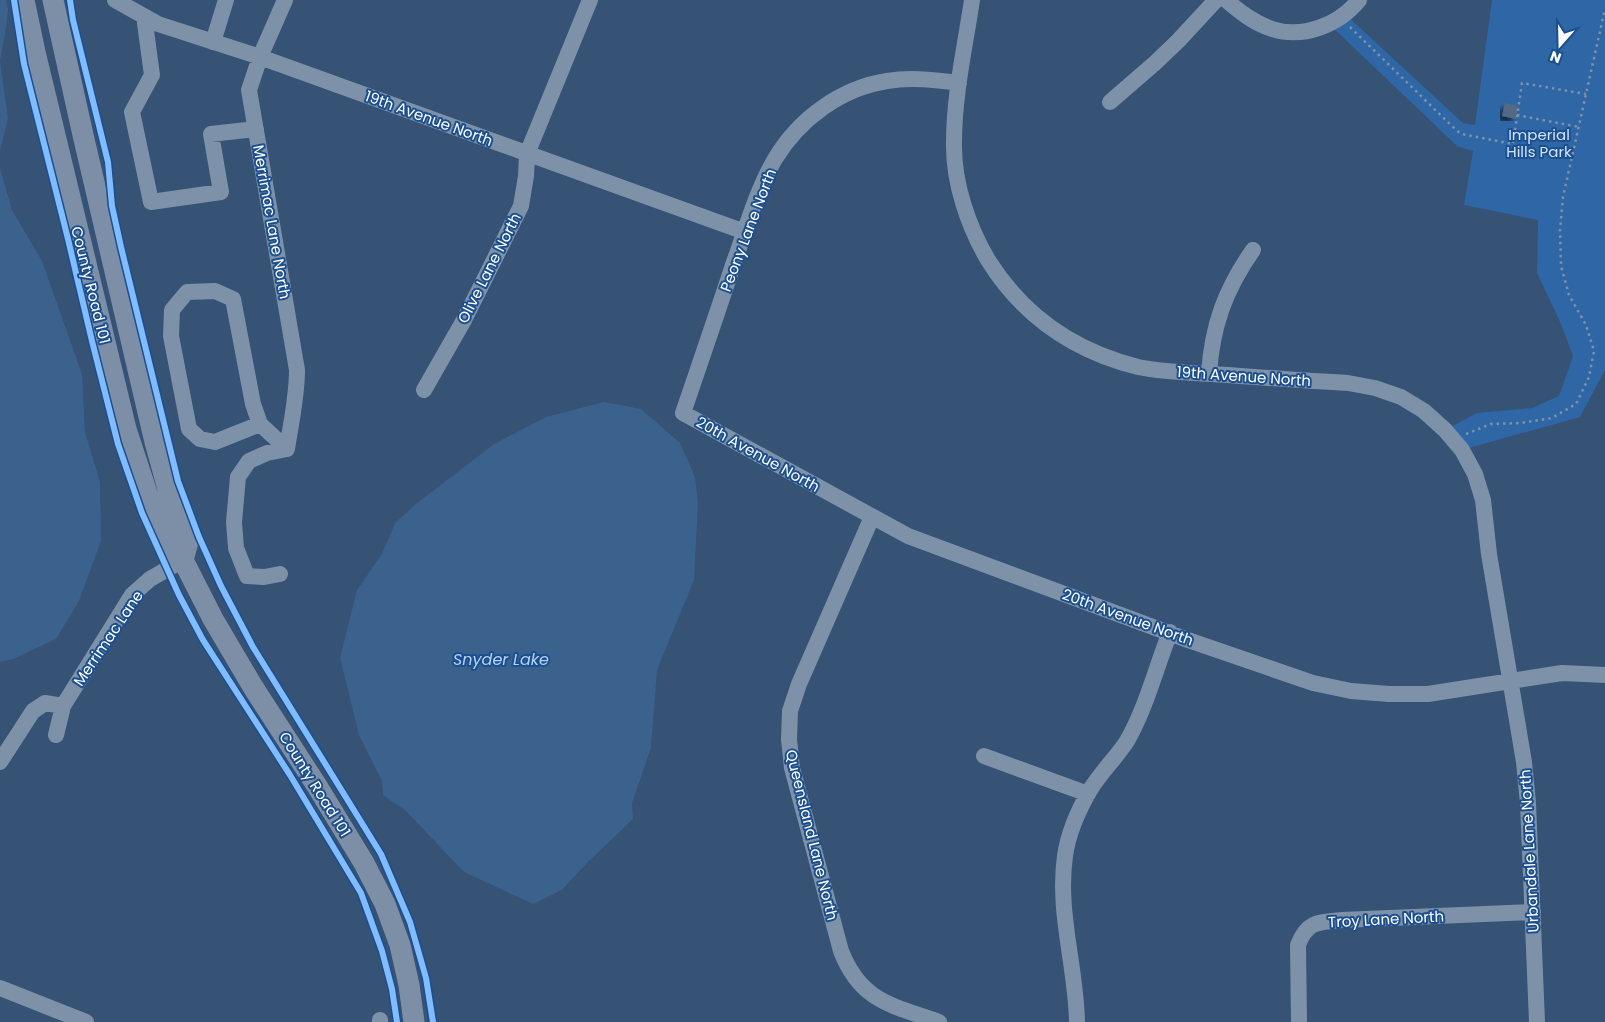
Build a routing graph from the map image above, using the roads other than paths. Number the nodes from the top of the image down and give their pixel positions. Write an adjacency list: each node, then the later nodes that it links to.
1 (24, 0): 26 (main road, County Road 101)
2 (53, 0): 26 (main road, County Road 101)
3 (115, 0): 11 (street, 19th Avenue North)
4 (226, 0): 12 (street)
5 (285, 0): 13 (street, Merrimac Lane North)
6 (590, 0): 17 (street, Olive Lane North)
7 (972, 0): 14 (street)
8 (1216, 0): 15 (street)
9 (1226, 0): 10 (street)
10 (1359, 0)
11 (144, 16): 12 (street, 19th Avenue North); 16 (street)
12 (213, 42): 13 (street, 19th Avenue North)
13 (260, 57): 16 (street, Merrimac Lane North); 17 (street, 19th Avenue North)
14 (959, 83): 18 (street, Peony Lane North); 20 (street, 19th Avenue North)
15 (1110, 102)
16 (256, 129): 24 (street, Merrimac Lane North)
17 (527, 154): 18 (street, 19th Avenue North); 21 (street, Olive Lane North)
18 (745, 232): 22 (street, Peony Lane North)
19 (1253, 250): 20 (street)
20 (1209, 374): 30 (street, 19th Avenue North)
21 (424, 390)
22 (683, 413): 25 (street, 20th Avenue North)
23 (260, 424): 23 (street); 24 (street)
24 (287, 449): 27 (street)
25 (872, 517): 28 (street, 20th Avenue North); 40 (street, Queensland Lane North)
26 (183, 560): 31 (street, Merrimac Lane); 39 (main road, County Road 101)
27 (280, 574)
28 (1170, 632): 30 (street, 20th Avenue North); 35 (street)
29 (1605, 675): 30 (street, 20th Avenue North)
30 (1510, 681): 36 (street, Urbandale Lane North)
31 (63, 706): 32 (street, Merrimac Lane); 34 (street)
32 (56, 735)
33 (984, 756): 35 (street)
34 (0, 762)
35 (1088, 794): 41 (street)
36 (1532, 912): 42 (street, Troy Lane North); 43 (street, Urbandale Lane North)
37 (0, 988): 38 (street)
38 (86, 1022)
39 (414, 1022)
40 (939, 1022)
41 (1077, 1022)
42 (1299, 1022)
43 (1537, 1022)

